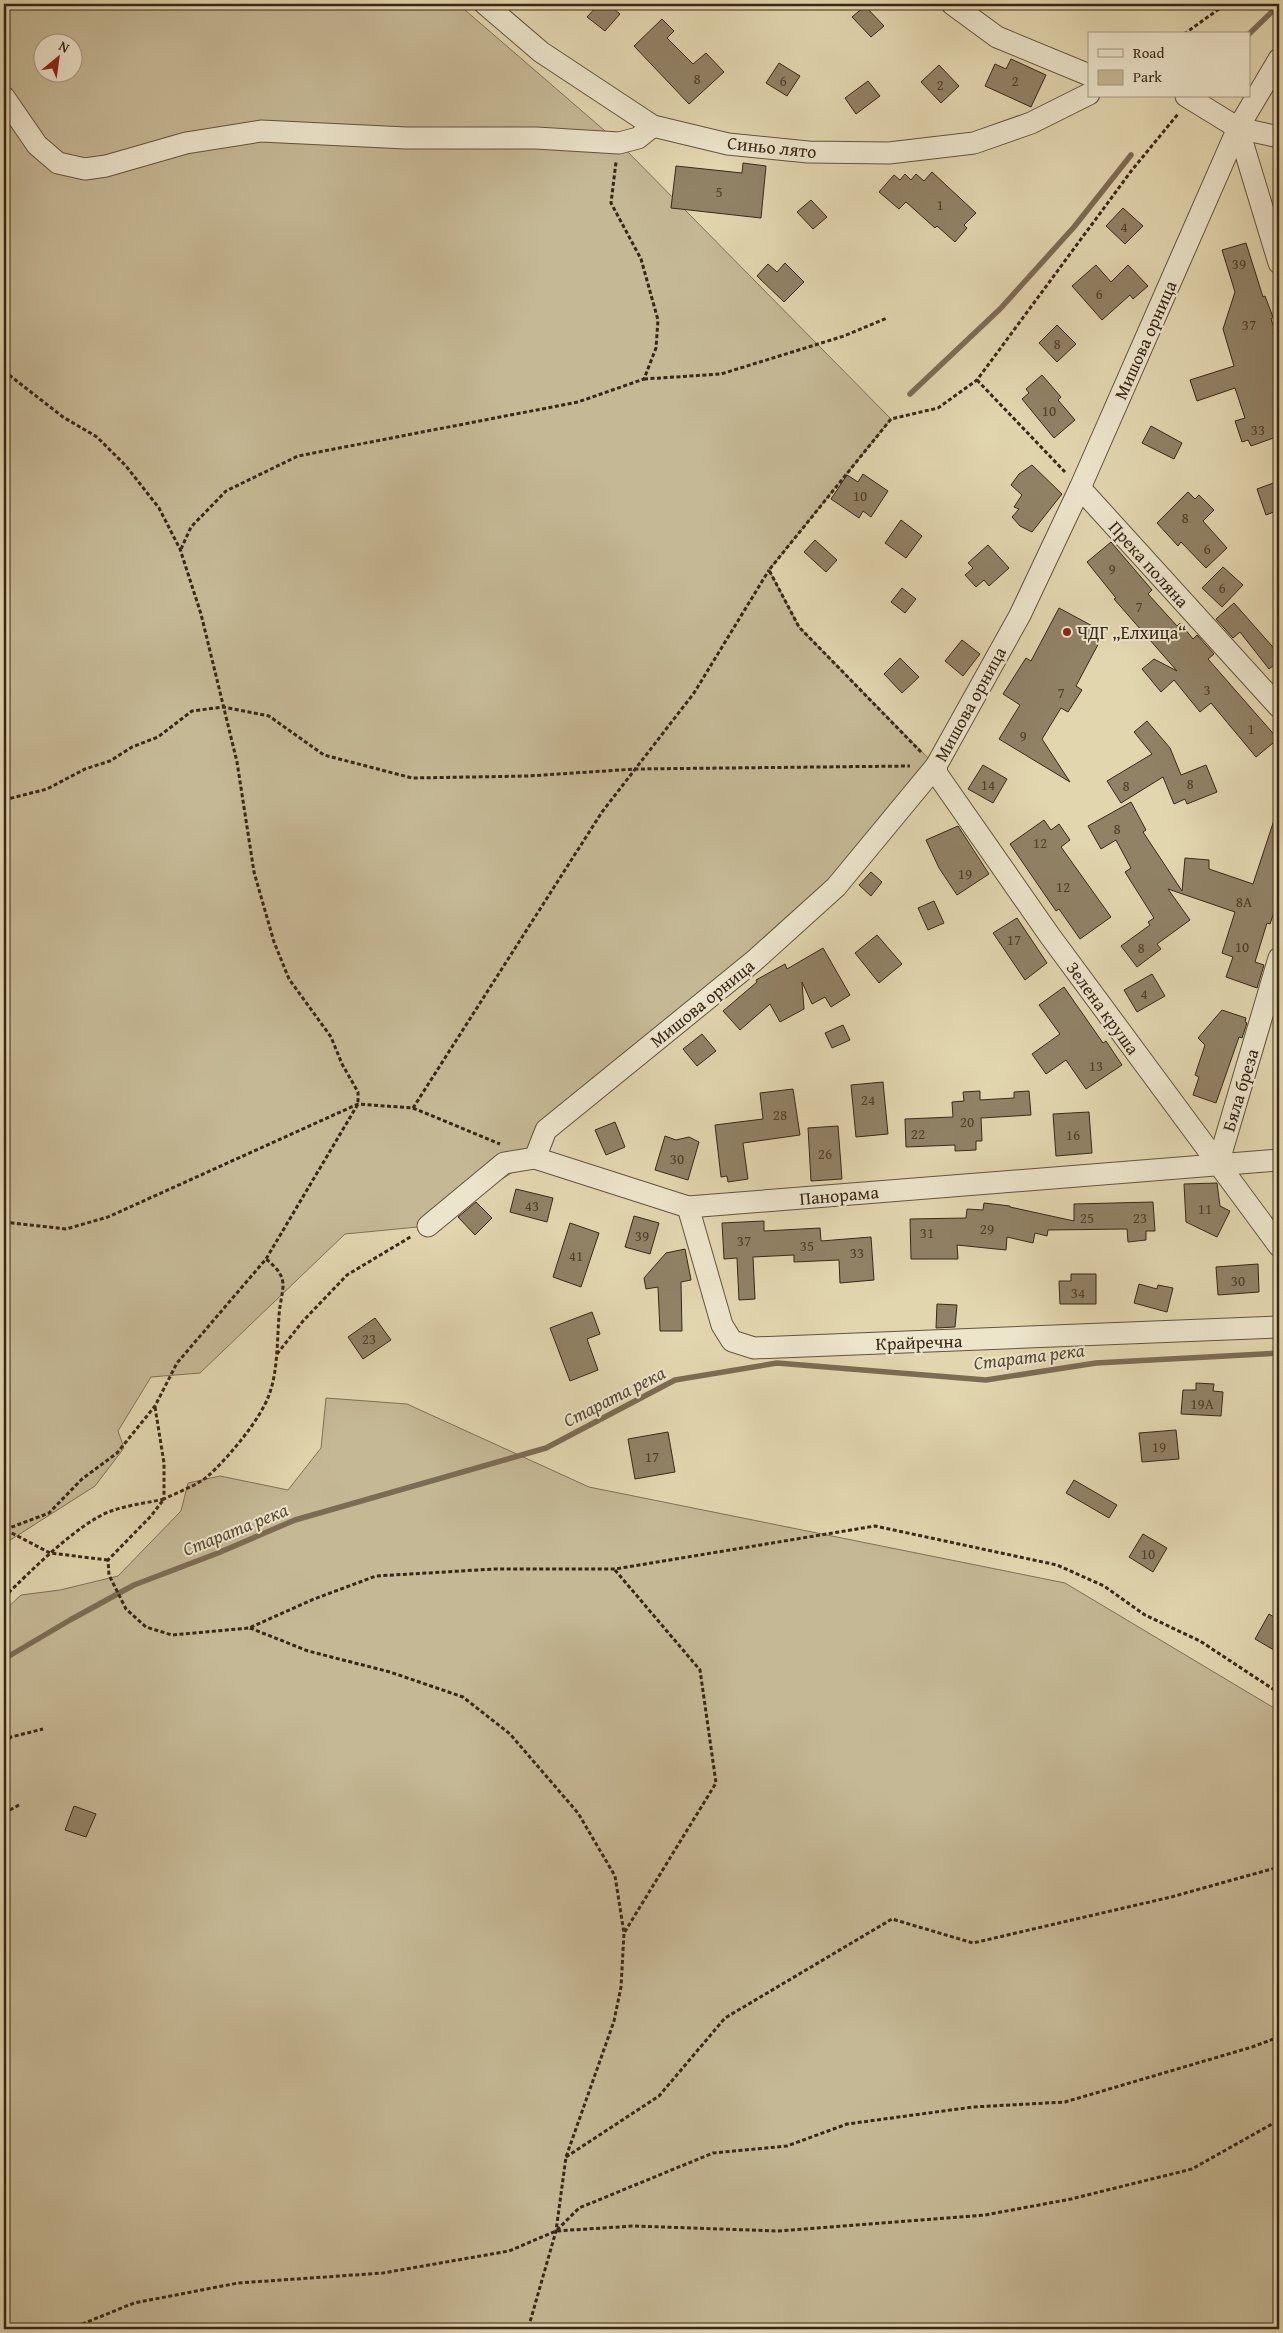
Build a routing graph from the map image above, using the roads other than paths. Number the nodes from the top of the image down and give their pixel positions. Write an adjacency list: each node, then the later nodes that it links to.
1 (485, 4): 8 (street, Синьо лято)
2 (952, 4): 4 (street)
3 (1279, 59): 9 (street, Мишова орница)
4 (1088, 75)
5 (1088, 95): 8 (street, Синьо лято)
6 (4, 97): 8 (street)
7 (1191, 98): 9 (street)
8 (653, 126)
9 (1238, 128): 10 (street); 11 (street); 12 (street, Мишова орница)
10 (1279, 137)
11 (1279, 263)
12 (1080, 488): 13 (street, Прека поляна); 14 (street, Мишова орница)
13 (1279, 707)
14 (936, 766): 16 (street, Мишова орница); 18 (street, Зелена круша)
15 (1279, 958): 18 (street, Бяла бреза)
16 (535, 1158): 19 (street, Панорама); 20 (street, Панорама)
17 (1279, 1160): 18 (street, Панорама)
18 (1218, 1164): 19 (street, Панорама); 21 (street, Зелена круша)
19 (688, 1207): 22 (street, Крайречна)
20 (428, 1226)
21 (1279, 1246)
22 (1279, 1327)

